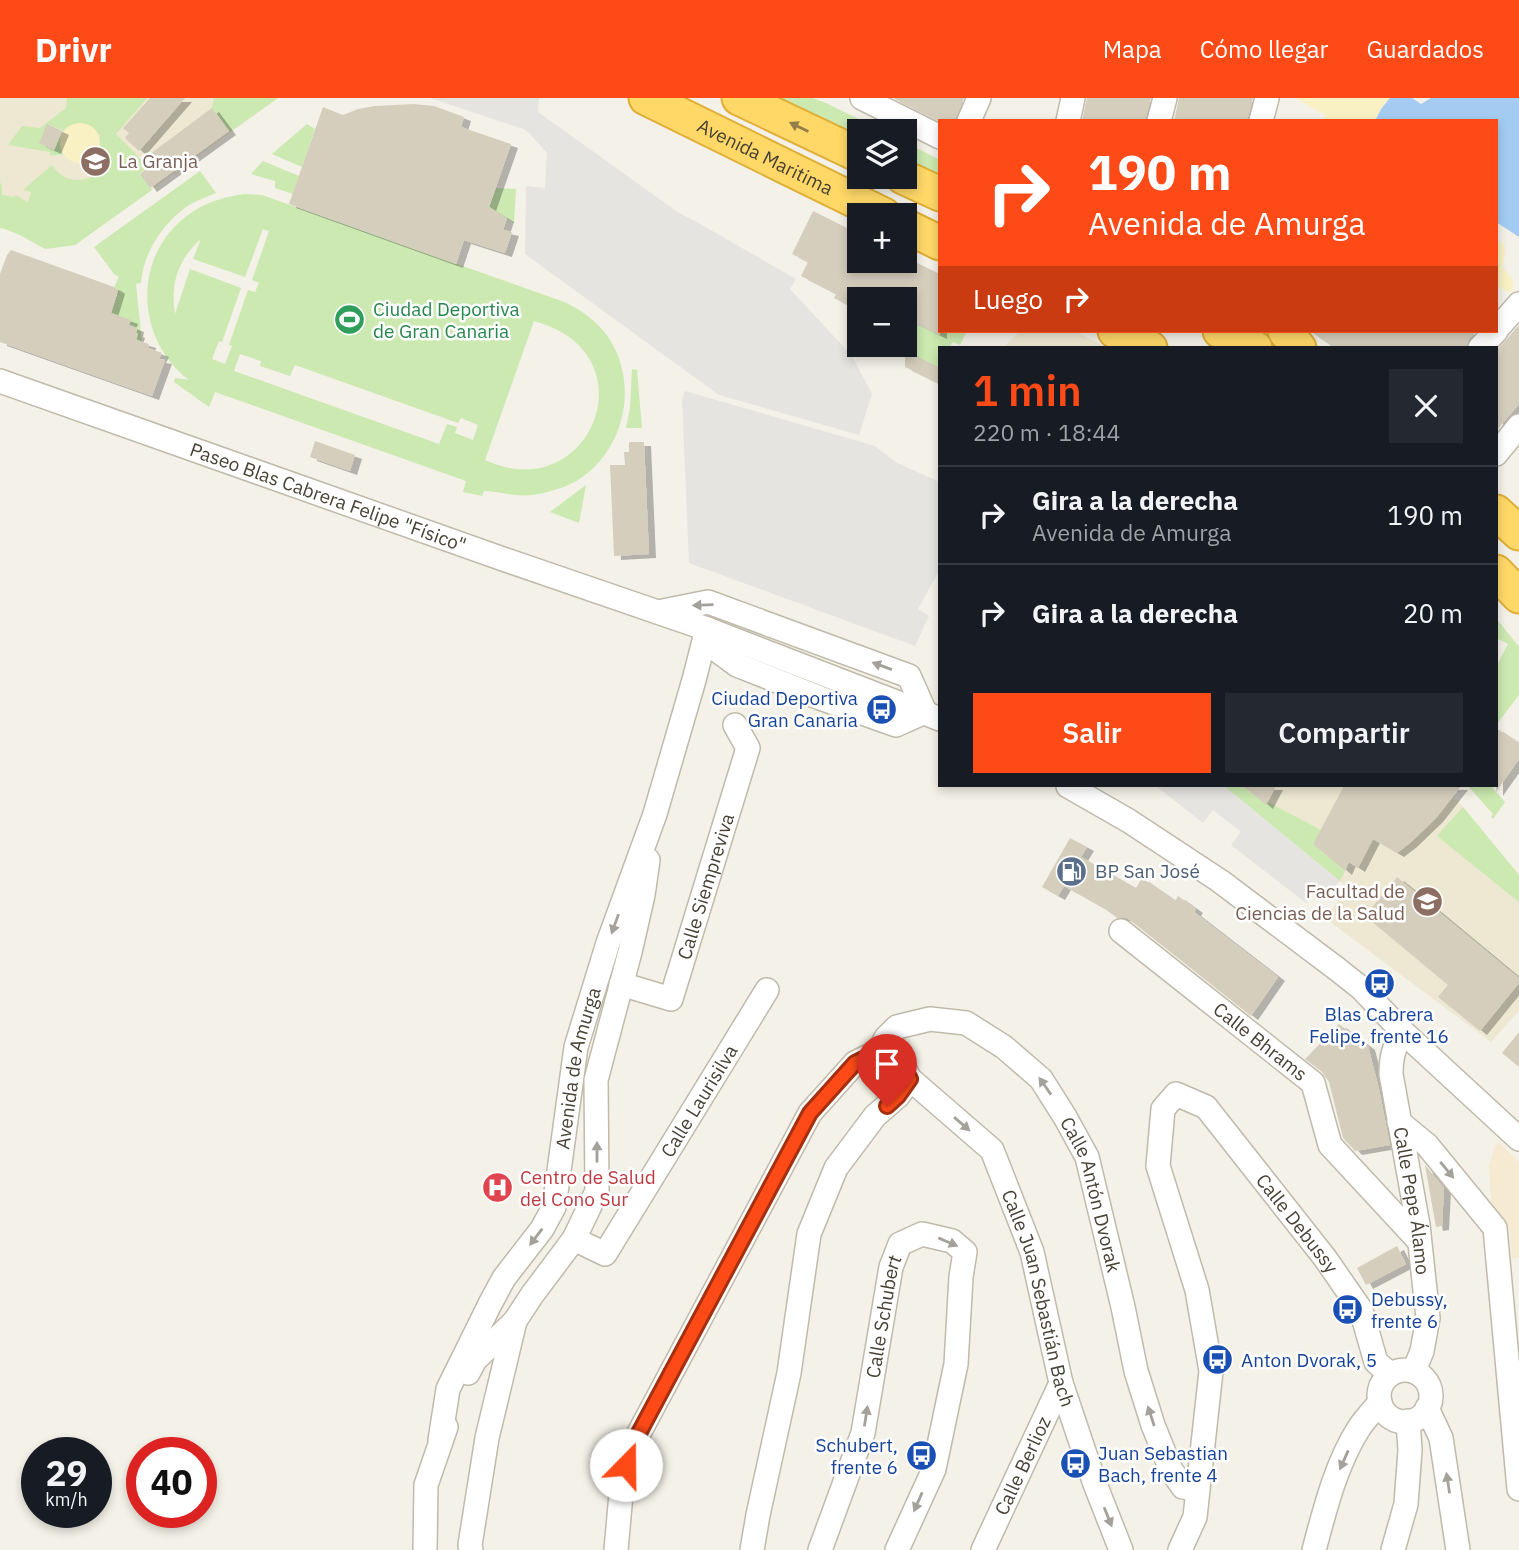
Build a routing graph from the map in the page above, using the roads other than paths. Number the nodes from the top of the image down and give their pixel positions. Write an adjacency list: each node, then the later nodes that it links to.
1 (646, 98): 16 (highway, Avenida Maritima)
2 (739, 98): 13 (highway, one-way to 2)
3 (862, 98): 12 (street)
4 (979, 98): 8 (street)
5 (1073, 98): 9 (street)
6 (1165, 98): 10 (street)
7 (1267, 98): 11 (street)
8 (970, 119)
9 (1068, 119)
10 (1160, 119)
11 (1262, 119)
12 (938, 136)
13 (847, 149)
14 (917, 183): 15 (highway)
15 (938, 193)
16 (860, 203)
17 (917, 232): 18 (highway)
18 (938, 242)
19 (1519, 304): 20 (street)
20 (1498, 325)
21 (1119, 333): 23 (highway)
22 (1224, 333): 24 (highway)
23 (1146, 346)
24 (1251, 346)
25 (0, 381): 32 (street, Paseo Blas Cabrera Felipe "Físico")
26 (1519, 426): 27 (street)
27 (1498, 452)
28 (1498, 514): 29 (highway)
29 (1519, 533)
30 (1498, 574): 31 (highway)
31 (1519, 596)
32 (656, 612): 33 (street, one-way to 32); 34 (street, Paseo Blas Cabrera Felipe "Físico")
33 (748, 617): 34 (street); 37 (street, one-way to 33)
34 (707, 629): 35 (street); 36 (street, Avenida de Amurga); 37 (street, Paseo Blas Cabrera Felipe "Físico")
35 (737, 665): 36 (street); 37 (street)
36 (694, 680): 40 (street, Avenida de Amurga)
37 (932, 716)
38 (735, 725): 42 (street, Calle Siempreviva)
39 (1070, 787): 44 (street)
40 (655, 814): 42 (street, Avenida de Amurga); 51 (street, Avenida de Amurga, one-way to 51)
41 (1121, 931): 50 (street, Calle Bhrams)
42 (621, 984): 49 (street, Avenida de Amurga, one-way to 42)
43 (766, 990): 49 (street, Calle Laurisilva)
44 (1403, 1032): 47 (street, Calle Pepe Álamo); 48 (street)
45 (879, 1051): 46 (street); 63 (street, Calle Antón Dvorak, one-way to 45); 67 (street)
46 (910, 1079): 58 (street, Calle Juan Sebastián Bach, one-way to 58); 68 (street)
47 (1399, 1122): 50 (street, Calle Pepe Álamo); 64 (street, one-way to 64)
48 (1519, 1139)
49 (574, 1240): 52 (street, Avenida de Amurga)
50 (1419, 1241): 54 (street, Calle Pepe Álamo)
51 (490, 1304): 53 (street, Avenida de Amurga); 62 (street)
52 (515, 1321): 53 (street); 61 (street, Avenida de Amurga)
53 (490, 1344): 56 (street, Avenida de Amurga); 57 (street)
54 (1414, 1371): 55 (street); 60 (street)
55 (1390, 1374): 59 (street); 63 (street, Calle Debussy)
56 (489, 1381): 57 (street); 61 (street, Avenida de Amurga)
57 (463, 1382): 62 (street)
58 (1061, 1383): 71 (street, Calle Berlioz); 72 (street, Calle Juan Sebastián Bach, one-way to 72)
59 (1380, 1402): 60 (street); 74 (street, one-way to 74)
60 (1418, 1415): 75 (street); 76 (street, one-way to 60)
61 (487, 1438): 66 (street, Avenida de Amurga)
62 (440, 1440): 65 (street)
63 (1197, 1489): 73 (street)
64 (1519, 1489)
65 (425, 1550)
66 (471, 1550)
67 (616, 1550)
68 (752, 1550)
69 (820, 1550): 70 (street, Calle Schubert, one-way to 70)
70 (897, 1550)
71 (983, 1550)
72 (1121, 1550)
73 (1180, 1550)
74 (1314, 1550)
75 (1393, 1550)
76 (1458, 1550)

